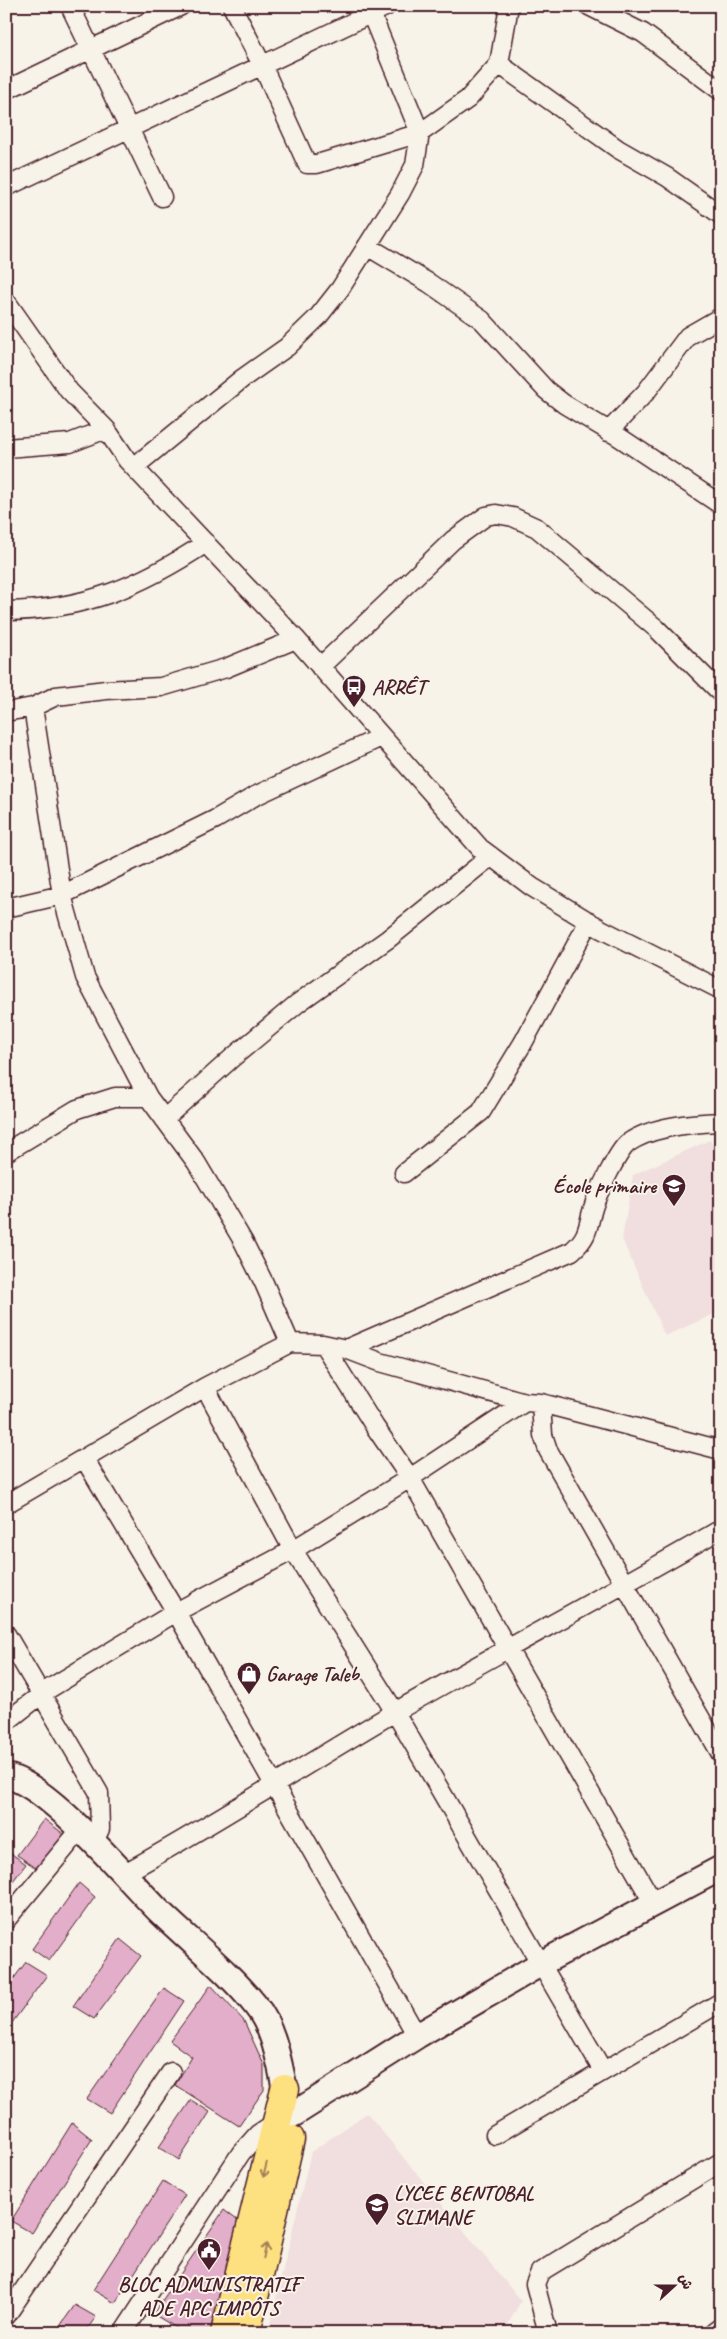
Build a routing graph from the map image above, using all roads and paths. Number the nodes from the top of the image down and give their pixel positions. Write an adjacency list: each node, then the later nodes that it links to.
1 (70, 6): 7 (street)
2 (181, 6): 7 (street)
3 (232, 6): 9 (street)
4 (509, 6): 8 (street)
5 (589, 6): 11 (street)
6 (375, 9): 9 (street); 13 (street)
7 (90, 50): 10 (street); 12 (street)
8 (499, 64): 13 (street); 16 (street)
9 (262, 65): 12 (street); 13 (street)
10 (6, 90)
11 (721, 91)
12 (128, 129): 14 (street); 15 (street)
13 (420, 133): 17 (street)
14 (6, 187)
15 (162, 197)
16 (721, 215)
17 (367, 246): 21 (street); 23 (street)
18 (6, 301): 20 (street)
19 (721, 317): 21 (street)
20 (106, 429): 22 (street); 23 (street)
21 (608, 432): 24 (street)
22 (6, 448)
23 (134, 467): 25 (street)
24 (721, 505)
25 (206, 543): 26 (street); 27 (street)
26 (6, 611)
27 (296, 640): 28 (street); 30 (street)
28 (320, 667): 29 (street); 32 (street)
29 (721, 693)
30 (33, 707): 31 (street); 34 (street)
31 (6, 712)
32 (381, 737): 33 (street); 34 (street)
33 (490, 856): 36 (street); 39 (street)
34 (62, 895): 35 (street); 38 (street)
35 (6, 908)
36 (589, 921): 37 (street); 42 (street)
37 (721, 990)
38 (148, 1096): 39 (street); 41 (street)
39 (164, 1119): 43 (street)
40 (721, 1122): 45 (street)
41 (6, 1152)
42 (404, 1173)
43 (290, 1343): 44 (street); 46 (street)
44 (323, 1344): 45 (street); 50 (street)
45 (346, 1349): 47 (street)
46 (205, 1387): 49 (street); 53 (street)
47 (533, 1403): 48 (street); 50 (street); 54 (street)
48 (721, 1450)
49 (84, 1458): 51 (street); 55 (street)
50 (410, 1478): 53 (street); 57 (street)
51 (6, 1504)
52 (721, 1529): 54 (street)
53 (293, 1550): 55 (street); 59 (street)
54 (625, 1585): 57 (street); 61 (street)
55 (176, 1612): 58 (street); 63 (street)
56 (6, 1634): 58 (street)
57 (508, 1650): 59 (street); 67 (street)
58 (40, 1695): 60 (street); 64 (street)
59 (395, 1712): 63 (street); 69 (street)
60 (6, 1722)
61 (721, 1754)
62 (6, 1776): 64 (main road)
63 (274, 1786): 66 (street); 71 (street)
64 (87, 1837): 66 (main road); 68 (street)
65 (721, 1868): 67 (main road)
66 (123, 1874): 74 (main road)
67 (654, 1904): 69 (main road)
68 (6, 1920)
69 (542, 1963): 71 (main road); 73 (street)
70 (721, 2002): 73 (street)
71 (417, 2036): 75 (main road)
72 (172, 2072): 78 (street)
73 (603, 2072): 76 (street)
74 (285, 2088): 75 (main road)
75 (286, 2117): 80 (street); 81 (main road, one-way to 81); 82 (main road, one-way to 75)
76 (495, 2135)
77 (721, 2162): 83 (street)
78 (6, 2316)
79 (721, 2327): 84 (street)
80 (123, 2333)
81 (225, 2333)
82 (246, 2333)
83 (548, 2333)
84 (713, 2333)

